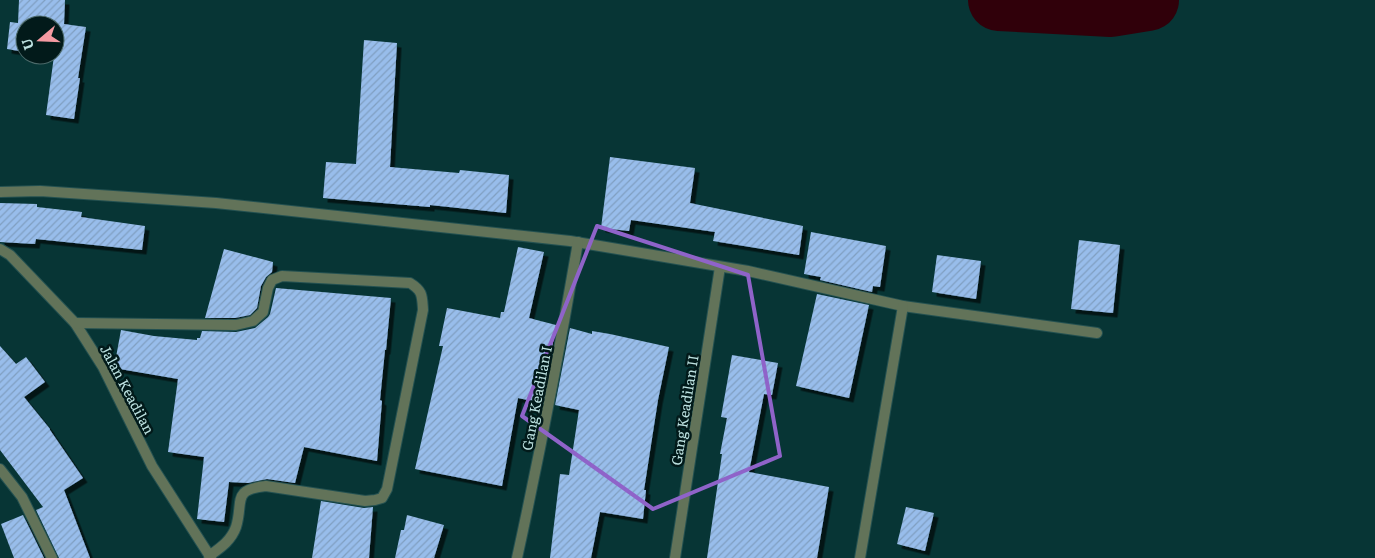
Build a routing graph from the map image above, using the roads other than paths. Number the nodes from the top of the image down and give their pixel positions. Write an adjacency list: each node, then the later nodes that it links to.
1 (0, 192): 2 (street)
2 (578, 242): 4 (street); 11 (street, Gang Keadilan I)
3 (0, 249): 6 (street, Jalan Keadilan)
4 (720, 266): 5 (street); 12 (street, Gang Keadilan II)
5 (902, 306): 7 (street); 13 (street)
6 (75, 323): 9 (street, Jalan Keadilan); 9 (street)
7 (1097, 333)
8 (0, 469): 10 (street)
9 (210, 557)
10 (52, 558)
11 (517, 558)
12 (676, 558)
13 (860, 558)

